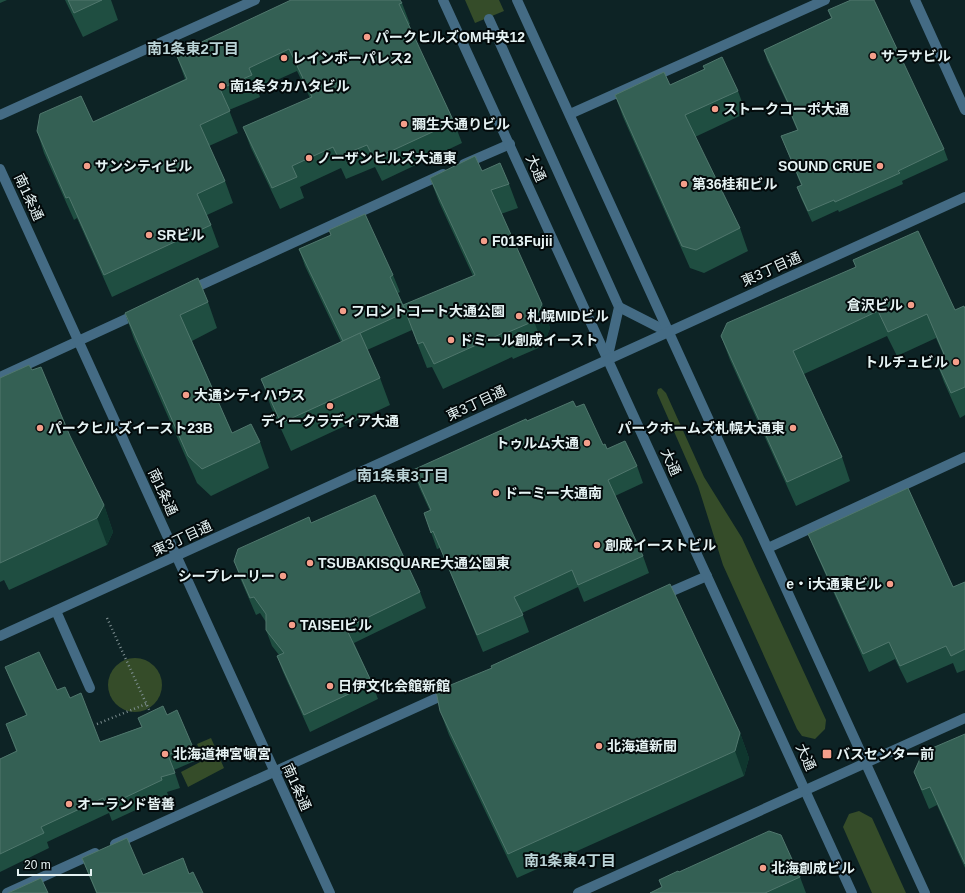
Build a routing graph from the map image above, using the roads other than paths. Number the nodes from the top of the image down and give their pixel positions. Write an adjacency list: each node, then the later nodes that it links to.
1 (255, 0): 9 (street)
2 (443, 0): 10 (street, 大通)
3 (517, 0): 8 (street)
4 (825, 0): 8 (street)
5 (915, 0): 7 (street)
6 (488, 19): 14 (street)
7 (965, 110)
8 (570, 114): 16 (street)
9 (0, 115)
10 (510, 144): 13 (street); 18 (street, 大通)
11 (0, 169): 17 (street, 南1条通)
12 (965, 197): 16 (street, 東3丁目通)
13 (183, 293)
14 (619, 307): 16 (street); 18 (street)
15 (147, 310): 17 (street)
16 (668, 332): 18 (street, 東3丁目通); 21 (street)
17 (79, 340): 19 (street); 22 (street, 南1条通)
18 (607, 360): 22 (street, 東3丁目通); 23 (street, 大通)
19 (0, 377)
20 (965, 457): 21 (street)
21 (768, 548): 30 (street)
22 (177, 556): 25 (street, 東3丁目通); 31 (street, 南1条通)
23 (707, 576): 24 (street); 32 (street, 大通)
24 (650, 602)
25 (56, 611): 26 (street, 東3丁目通); 28 (street)
26 (0, 636)
27 (460, 687): 31 (street)
28 (90, 688)
29 (965, 718): 30 (street)
30 (866, 763): 32 (street); 37 (street)
31 (275, 771): 33 (street); 34 (street, 南1条通)
32 (805, 790): 35 (street); 36 (street, 大通)
33 (7, 893)
34 (330, 893)
35 (578, 893)
36 (852, 893)
37 (925, 893)

